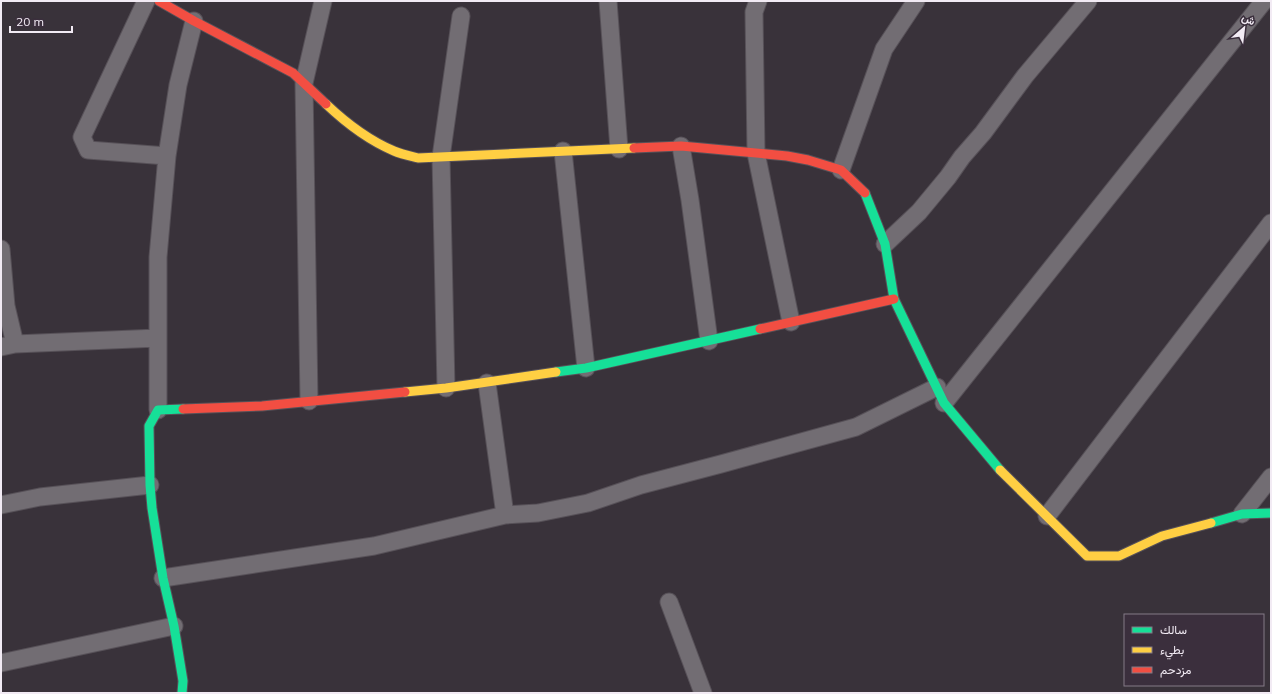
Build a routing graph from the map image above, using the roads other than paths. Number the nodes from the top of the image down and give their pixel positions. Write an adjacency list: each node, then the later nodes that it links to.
1 (146, 1): 16 (street)
2 (159, 1): 9 (street)
3 (323, 1): 11 (street)
4 (608, 1): 13 (street)
5 (758, 1): 15 (street)
6 (916, 1): 18 (street)
7 (1088, 1): 20 (street)
8 (1264, 1): 32 (street)
9 (185, 12): 11 (street); 16 (street)
10 (461, 16): 17 (street)
11 (304, 83): 17 (street); 31 (street)
12 (681, 146): 13 (street); 15 (street); 25 (street)
13 (619, 149): 14 (street)
14 (563, 151): 17 (street); 27 (street)
15 (756, 153): 18 (street); 23 (street)
16 (167, 156): 24 (street)
17 (441, 157): 30 (street)
18 (841, 170): 20 (street)
19 (1271, 223): 40 (street)
20 (885, 244): 22 (street)
21 (1, 249): 26 (street)
22 (894, 299): 23 (street); 29 (street)
23 (791, 322): 25 (street)
24 (158, 338): 26 (street); 33 (street)
25 (709, 341): 27 (street)
26 (8, 346)
27 (586, 368): 28 (street)
28 (486, 382): 30 (street); 39 (street)
29 (936, 387): 32 (street); 39 (street)
30 (446, 388): 31 (street)
31 (309, 401): 33 (street)
32 (944, 403): 40 (street)
33 (158, 410): 35 (street)
34 (1271, 477): 38 (street)
35 (150, 485): 36 (street); 41 (street)
36 (1, 505)
37 (1271, 513): 38 (street)
38 (1242, 514): 40 (street)
39 (505, 515): 41 (street)
40 (1047, 516)
41 (163, 578): 43 (street)
42 (669, 602): 46 (street)
43 (174, 626): 44 (street); 45 (street)
44 (1, 663)
45 (182, 693)
46 (703, 693)

